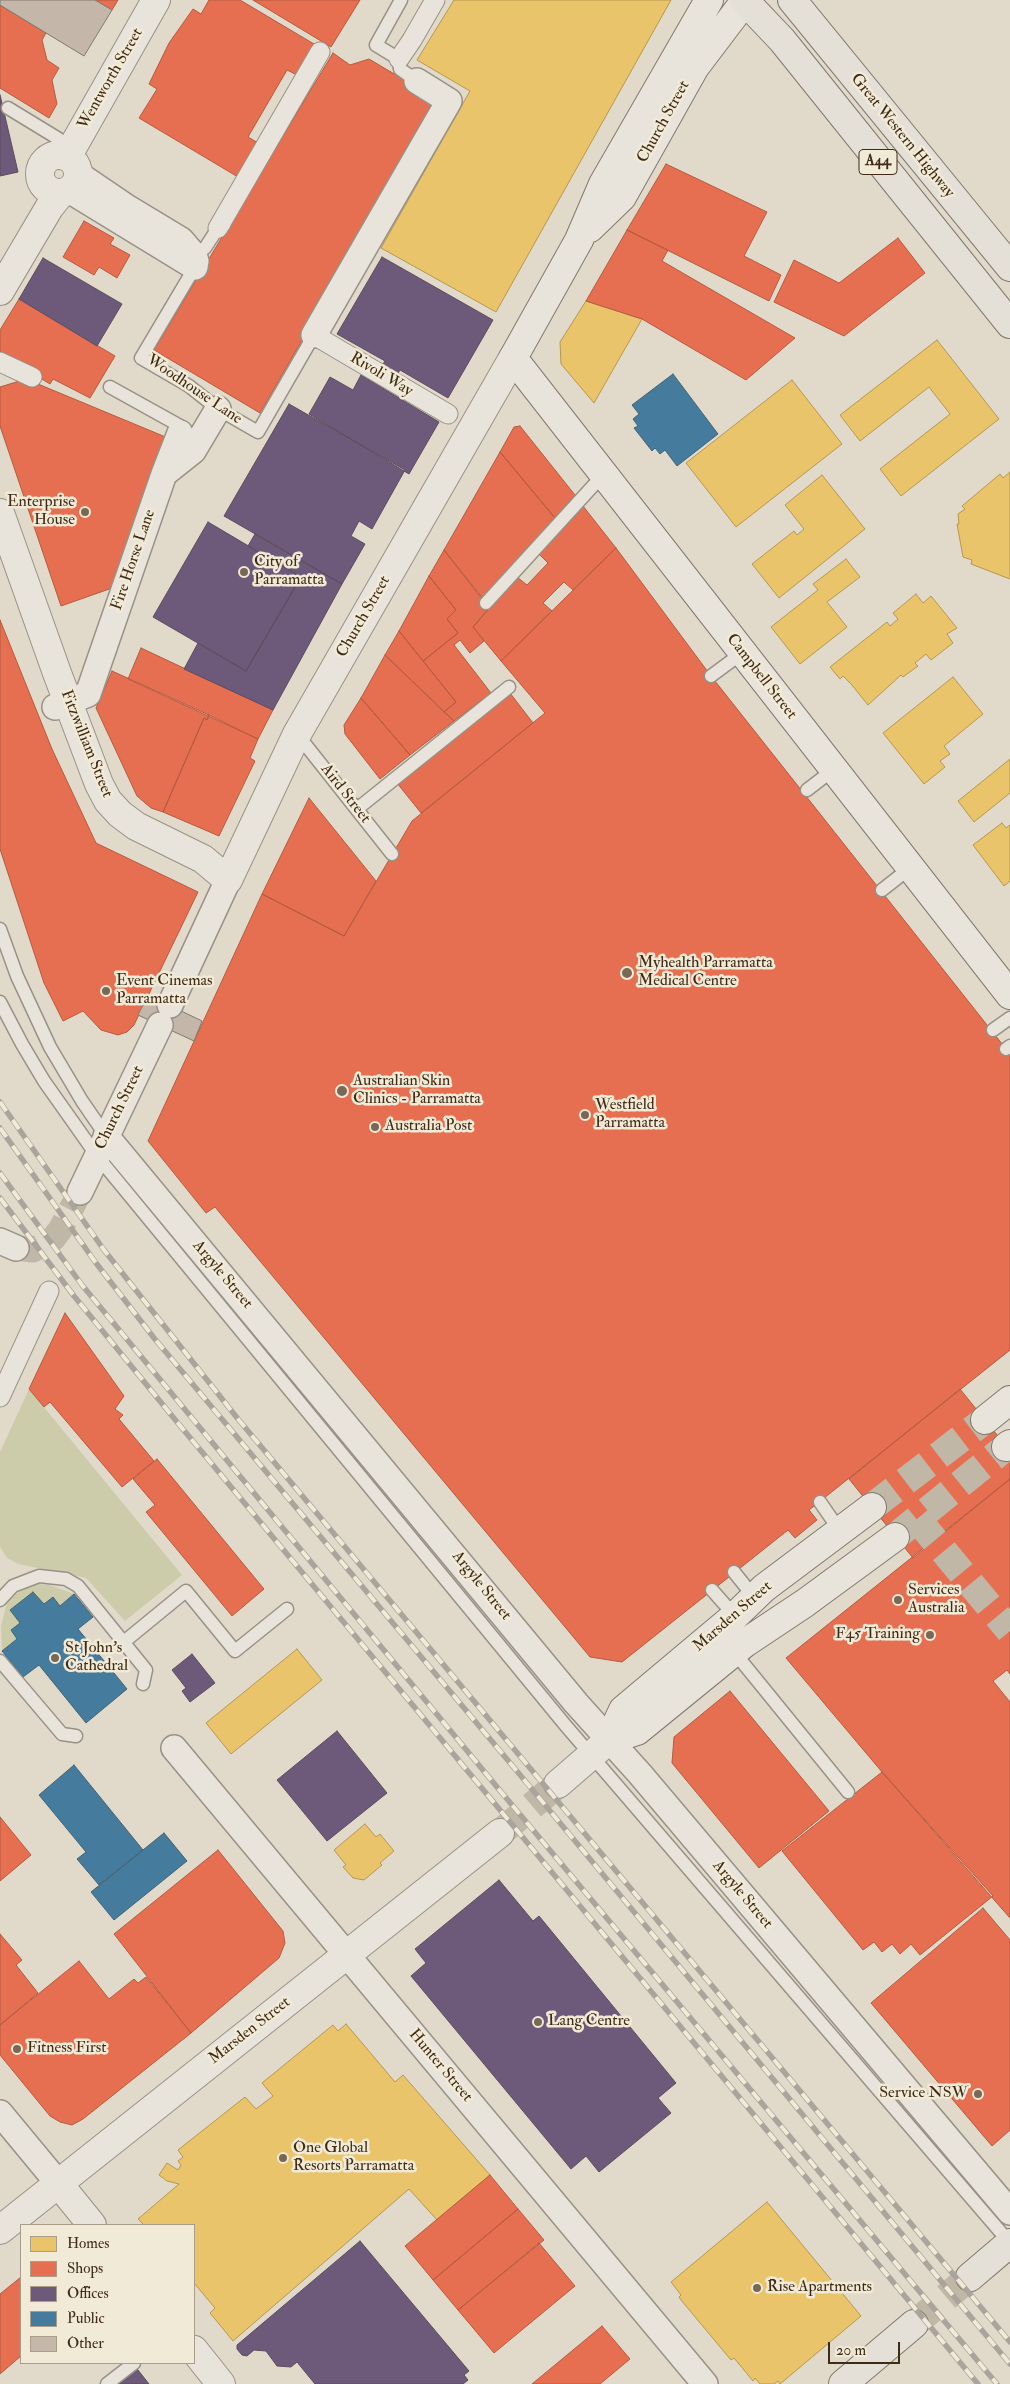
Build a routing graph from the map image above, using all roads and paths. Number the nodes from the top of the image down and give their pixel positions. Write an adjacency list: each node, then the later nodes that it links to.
1 (156, 0): 11 (street, Wentworth Street)
2 (401, 0): 8 (lane)
3 (435, 0): 8 (street)
4 (709, 0): 13 (street, Church Street)
5 (745, 0): 13 (street, Church Street); 20 (main road, A44)
6 (793, 2): 16 (main road, Great Western Highway / A44)
7 (320, 52): 12 (street)
8 (399, 58): 9 (lane)
9 (416, 81): 21 (street)
10 (8, 108): 11 (lane)
11 (65, 174): 14 (street); 15 (street, Wentworth Street); 17 (street, Wentworth Street)
12 (223, 226): 14 (lane, Woodhouse Lane)
13 (579, 240): 22 (street, Church Street)
14 (191, 260): 18 (lane, Woodhouse Lane)
15 (0, 264)
16 (1010, 267)
17 (0, 291)
18 (175, 301): 19 (lane); 26 (lane, Woodhouse Lane)
19 (171, 323)
20 (1010, 324)
21 (314, 335): 26 (lane, Woodhouse Lane); 27 (street, Rivoli Way)
22 (513, 358): 30 (street, Campbell Street); 38 (street, Church Street)
23 (0, 362): 24 (street)
24 (32, 377)
25 (110, 387): 28 (lane)
26 (218, 409): 29 (street)
27 (448, 414)
28 (180, 433): 29 (street, Fire Horse Lane)
29 (164, 474): 37 (street, Fire Horse Lane)
30 (603, 475): 33 (lane); 34 (street, Campbell Street)
31 (0, 513): 37 (street, Fitzwilliam Street)
32 (0, 549): 37 (street, Fitzwilliam Street)
33 (486, 604)
34 (742, 653): 35 (lane); 39 (street, Campbell Street)
35 (711, 676)
36 (509, 687): 41 (lane)
37 (62, 705): 44 (street, Fitzwilliam Street)
38 (298, 734): 41 (lane, Aird Street); 44 (street, Church Street)
39 (834, 770): 40 (lane); 43 (street, Campbell Street)
40 (807, 790)
41 (357, 808): 42 (lane, Aird Street)
42 (392, 854)
43 (910, 868): 45 (lane); 47 (street, Campbell Street)
44 (228, 880): 51 (street, Church Street)
45 (882, 890)
46 (0, 929): 51 (lane, Argyle Street)
47 (1010, 995)
48 (0, 1002): 51 (lane, Argyle Street)
49 (1010, 1018): 50 (lane)
50 (993, 1030)
51 (102, 1146): 52 (street, Church Street); 72 (street, Argyle Street)
52 (80, 1192)
53 (49, 1291): 54 (street)
54 (0, 1397)
55 (1010, 1400): 56 (street)
56 (985, 1420)
57 (820, 1502): 59 (lane)
58 (872, 1507): 59 (street, Marsden Street)
59 (840, 1531): 63 (street, Marsden Street)
60 (895, 1537): 68 (street, Marsden Street)
61 (734, 1572): 63 (lane)
62 (712, 1590): 66 (lane)
63 (754, 1597): 66 (street, Marsden Street)
64 (0, 1600): 67 (lane)
65 (287, 1609): 67 (lane)
66 (735, 1616): 72 (street, Marsden Street)
67 (124, 1641): 70 (lane)
68 (734, 1652): 72 (street, Marsden Street); 75 (lane)
69 (0, 1661): 71 (lane)
70 (143, 1684)
71 (76, 1736)
72 (600, 1747): 74 (street, Marsden Street); 80 (street, Argyle Street); 83 (lane, Argyle Street)
73 (174, 1748): 77 (street, Hunter Street)
74 (558, 1784)
75 (848, 1792)
76 (500, 1833): 77 (street, Marsden Street)
77 (347, 1955): 79 (street, Marsden Street); 90 (street, Hunter Street)
78 (0, 2113): 79 (street)
79 (58, 2183): 81 (street); 82 (street, Marsden Street)
80 (1010, 2212)
81 (91, 2224)
82 (0, 2230)
83 (1010, 2243): 84 (main road)
84 (970, 2277)
85 (914, 2324): 91 (main road)
86 (195, 2351): 89 (street)
87 (133, 2364): 88 (lane)
88 (107, 2384)
89 (221, 2384)
90 (705, 2384)
91 (843, 2384)

